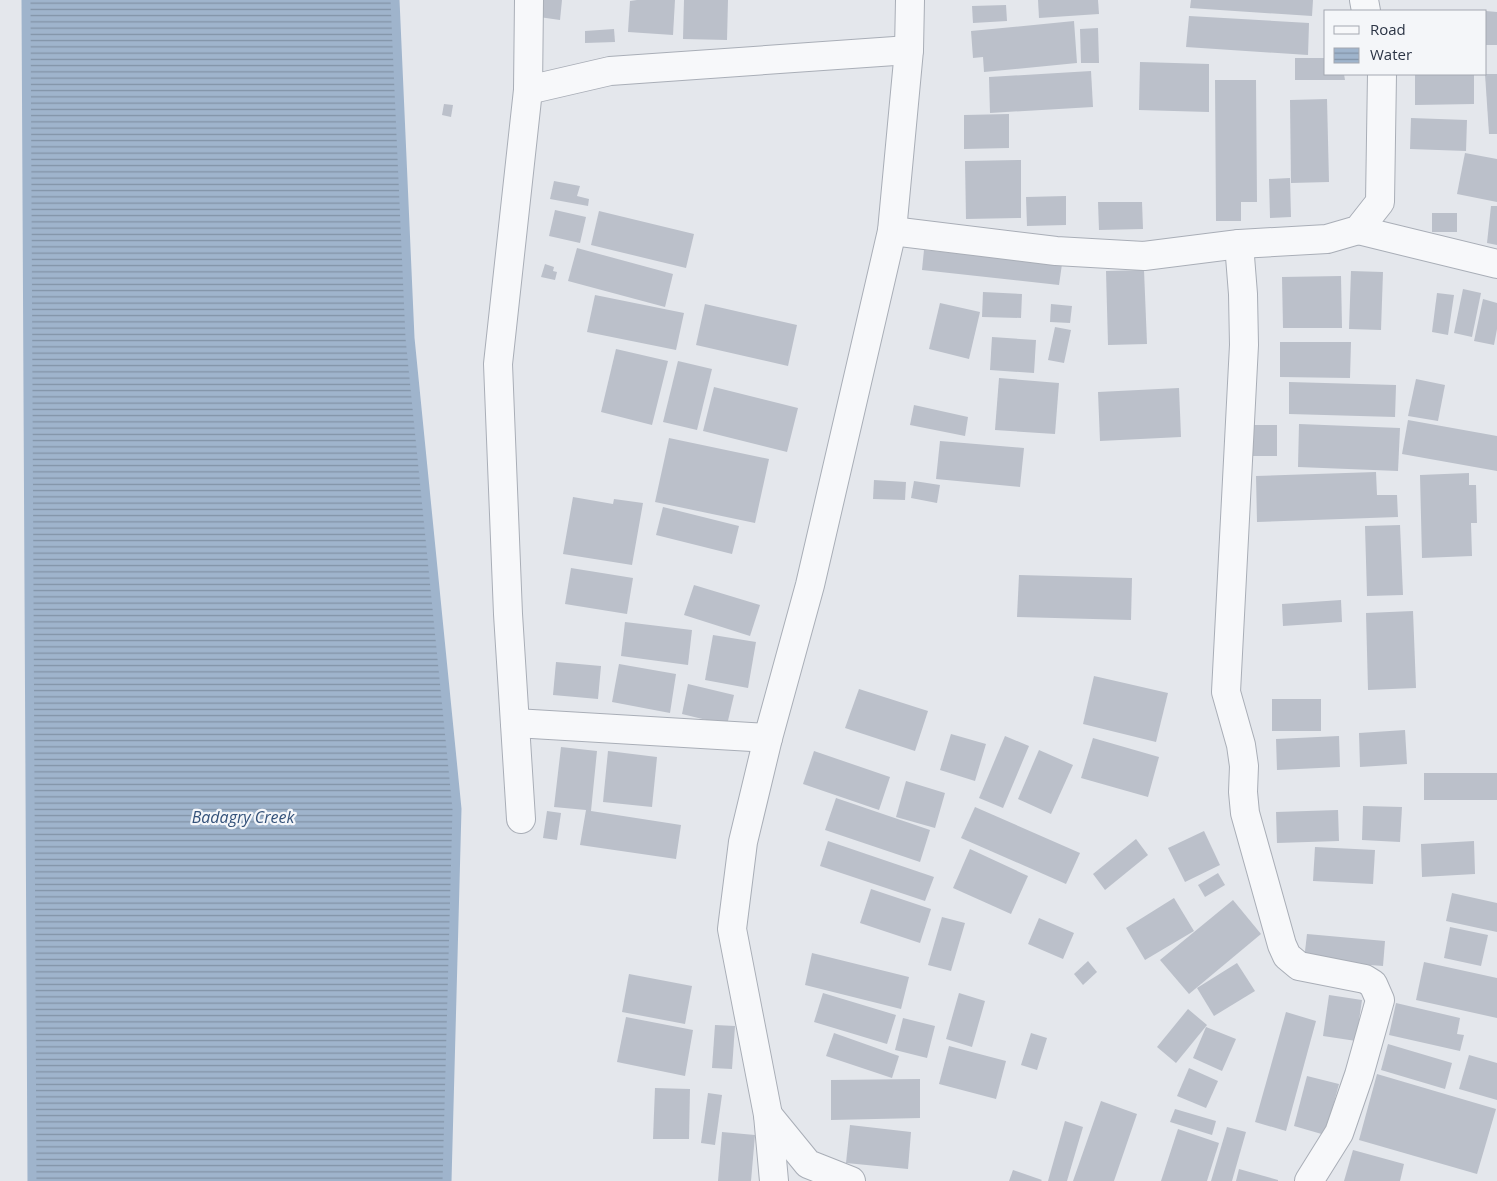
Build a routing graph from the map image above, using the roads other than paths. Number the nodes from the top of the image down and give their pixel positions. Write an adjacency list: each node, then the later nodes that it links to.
1 (529, 0): 5 (street)
2 (910, 0): 3 (street)
3 (909, 50): 5 (street); 7 (street)
4 (1382, 75): 6 (street)
5 (528, 90): 10 (street)
6 (1358, 230): 8 (street); 9 (street)
7 (892, 231): 8 (street); 11 (street)
8 (1239, 244): 16 (street)
9 (1497, 264)
10 (515, 722): 11 (street); 12 (street)
11 (768, 738): 13 (street)
12 (521, 819)
13 (768, 1115): 14 (street); 15 (street)
14 (774, 1181)
15 (851, 1181)
16 (1308, 1181)

